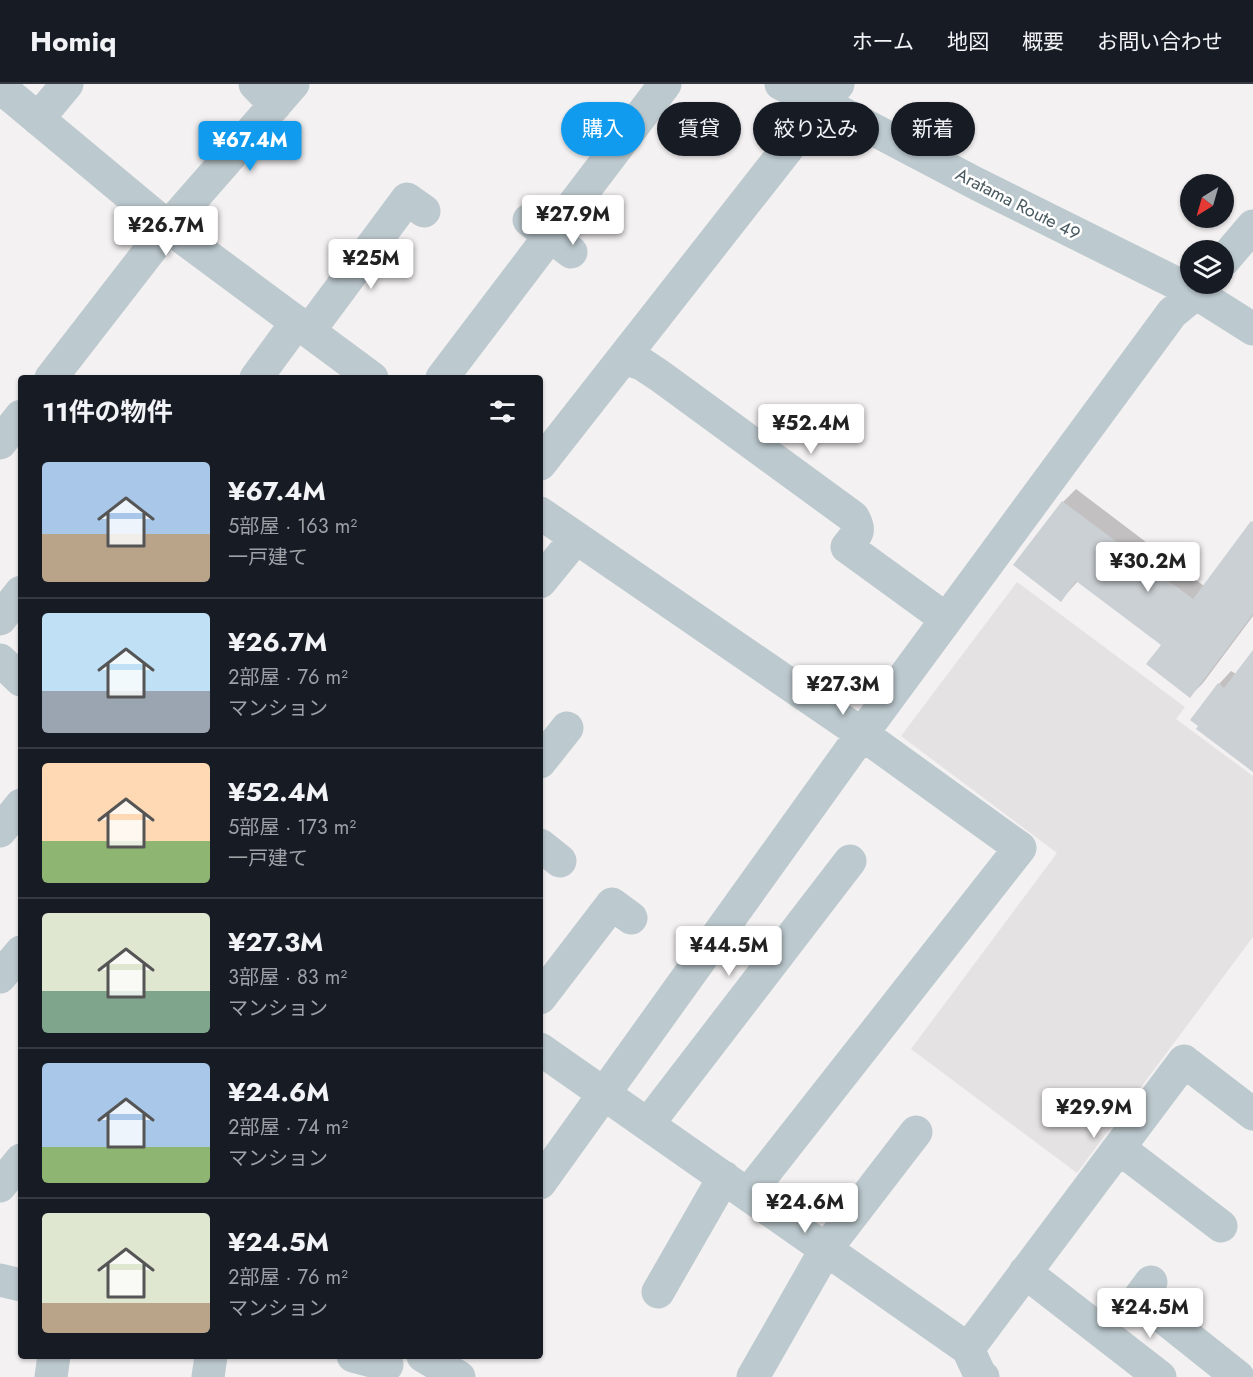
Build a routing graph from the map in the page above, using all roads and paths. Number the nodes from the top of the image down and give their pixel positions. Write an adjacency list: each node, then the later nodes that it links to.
1 (67, 84): 7 (street)
2 (665, 84): 21 (street)
3 (781, 84): 6 (street, Aratama Route 49)
4 (0, 87): 7 (street)
5 (274, 91): 10 (street)
6 (831, 94): 12 (street, Aratama Route 49); 17 (street)
7 (38, 119): 10 (street)
8 (424, 211): 15 (street)
9 (1253, 226): 11 (street)
10 (168, 227): 15 (street); 18 (street)
11 (1234, 248)
12 (1180, 279)
13 (1193, 294): 30 (street)
14 (1208, 294): 16 (street, Aratama Route 49)
15 (303, 327): 19 (street); 20 (street)
16 (1253, 329)
17 (622, 358): 24 (street); 30 (street)
18 (53, 375)
19 (259, 375)
20 (368, 375)
21 (444, 375)
22 (18, 420): 23 (street)
23 (0, 443)
24 (543, 460)
25 (543, 515): 26 (street)
26 (576, 538): 27 (street); 34 (street)
27 (543, 578)
28 (18, 596): 29 (street)
29 (0, 619)
30 (946, 619): 34 (street)
31 (0, 660): 32 (street)
32 (18, 677)
33 (567, 728): 35 (street)
34 (862, 734): 42 (street); 49 (street)
35 (543, 758)
36 (850, 861): 44 (street)
37 (631, 918): 40 (street)
38 (18, 956): 39 (street)
39 (0, 977)
40 (543, 994)
41 (543, 1051): 42 (street)
42 (604, 1093): 44 (street); 48 (street)
43 (1253, 1114): 46 (street)
44 (648, 1124): 49 (street)
45 (916, 1132): 52 (street)
46 (1119, 1148): 51 (street); 53 (street)
47 (18, 1164): 50 (street)
48 (543, 1179)
49 (736, 1185): 52 (street); 57 (street)
50 (0, 1186)
51 (1221, 1226)
52 (826, 1249): 58 (street); 67 (street)
53 (1025, 1272): 58 (street); 69 (street)
54 (0, 1281): 56 (street)
55 (1151, 1282): 70 (street)
56 (18, 1284)
57 (658, 1292)
58 (968, 1349): 68 (street)
59 (54, 1359): 64 (street)
60 (211, 1359): 65 (street)
61 (364, 1359): 63 (street)
62 (428, 1359): 66 (street)
63 (388, 1366)
64 (51, 1377)
65 (208, 1377)
66 (459, 1377)
67 (753, 1377)
68 (983, 1377)
69 (1160, 1377)
70 (1238, 1377)

